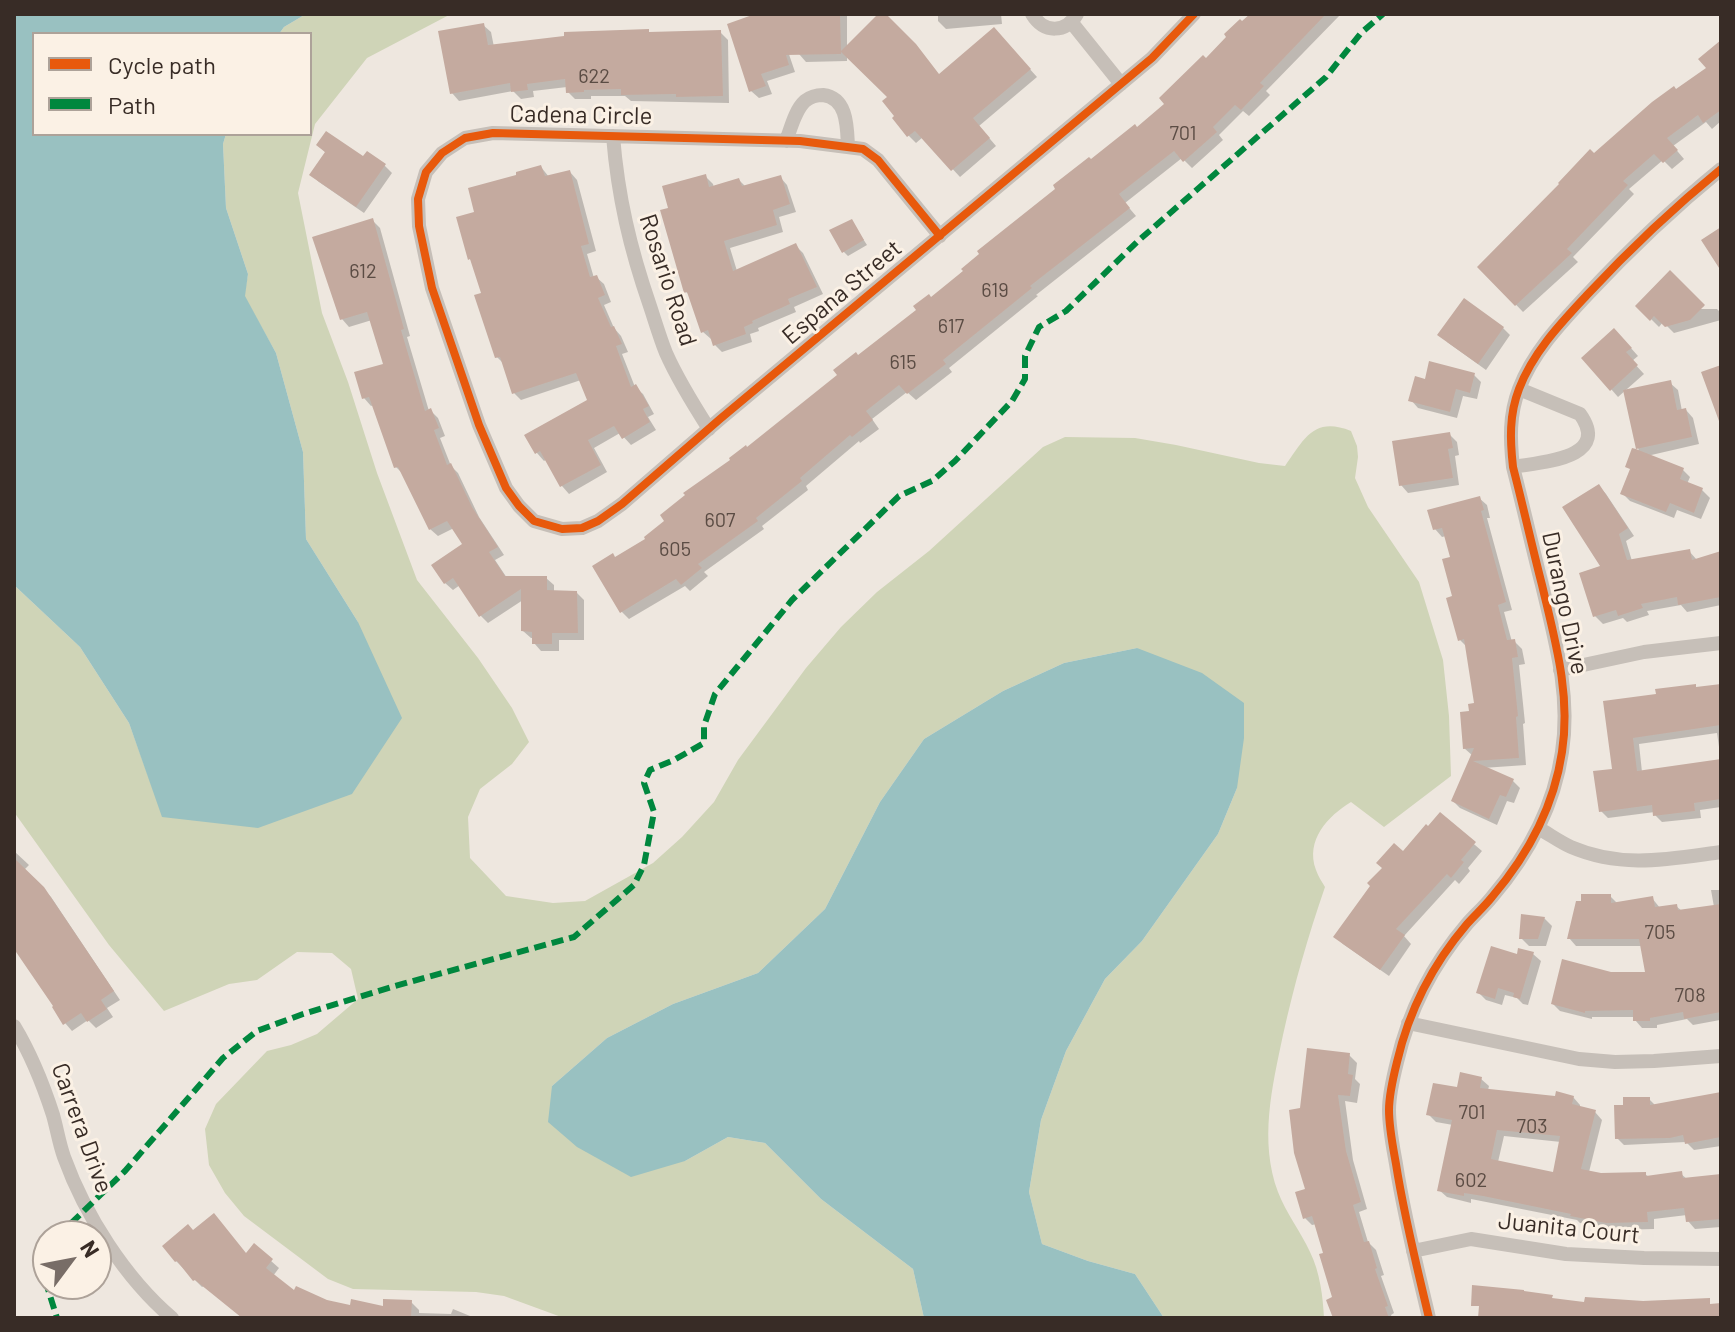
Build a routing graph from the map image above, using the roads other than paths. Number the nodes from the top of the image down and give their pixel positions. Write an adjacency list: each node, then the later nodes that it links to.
1 (1032, 14): 3 (street)
2 (1194, 14): 4 (street, Espana Street)
3 (1075, 18): 4 (street)
4 (1121, 84): 9 (street, Espana Street)
5 (613, 136): 6 (street, Cadena Circle); 11 (street, Rosario Road); 13 (street, Cadena Circle)
6 (786, 141): 7 (street, Cadena Circle); 7 (street)
7 (848, 147): 9 (street, Cadena Circle)
8 (1721, 169): 10 (street, Durango Drive)
9 (940, 236): 11 (street, Espana Street)
10 (1519, 389): 12 (street, Durango Drive); 12 (street)
11 (709, 429): 13 (street, Espana Street)
12 (1513, 467): 15 (street, Durango Drive)
13 (534, 521)
14 (1721, 643): 15 (street)
15 (1560, 670): 16 (street, Durango Drive)
16 (1538, 828): 17 (street); 18 (street, Durango Drive)
17 (1721, 852)
18 (1408, 1023): 20 (street); 21 (street, Durango Drive)
19 (14, 1026): 23 (street, Carrera Drive)
20 (1721, 1056)
21 (1413, 1251): 22 (street, Juanita Court); 24 (street, Durango Drive)
22 (1721, 1259)
23 (172, 1318)
24 (1429, 1318)

